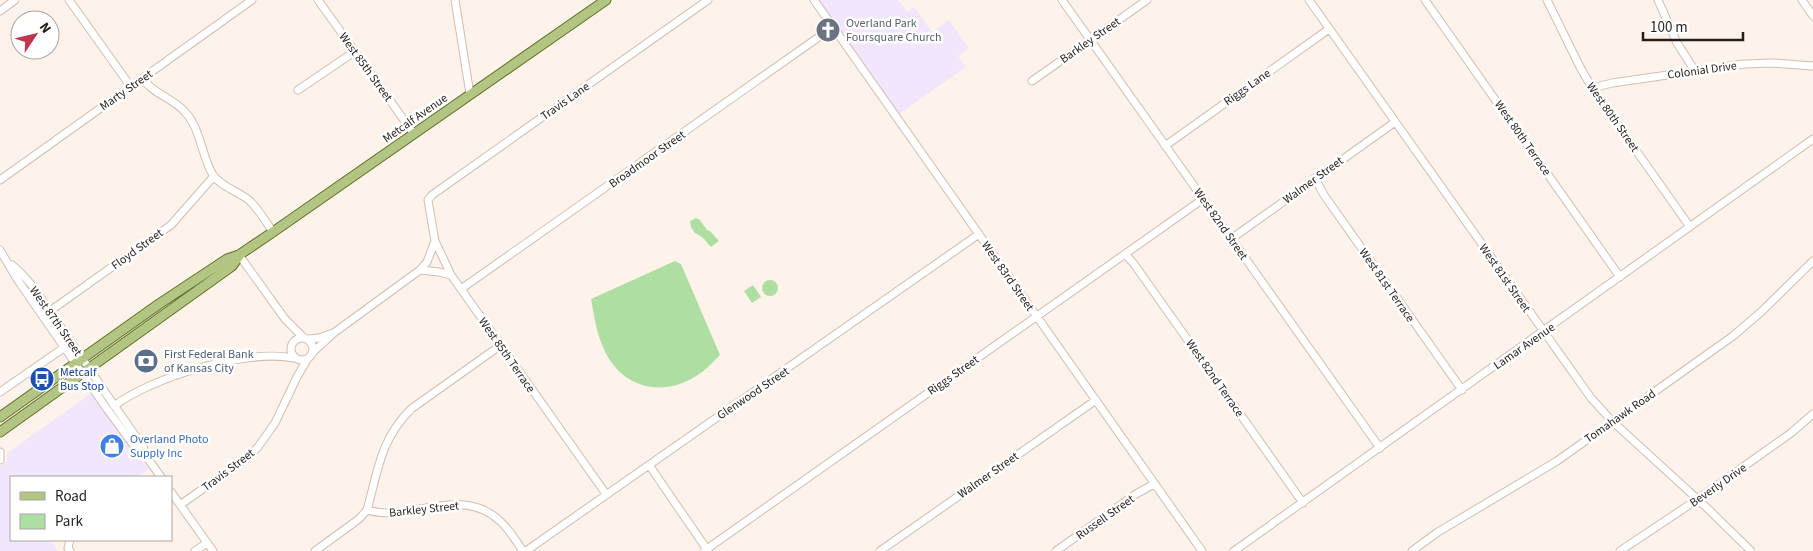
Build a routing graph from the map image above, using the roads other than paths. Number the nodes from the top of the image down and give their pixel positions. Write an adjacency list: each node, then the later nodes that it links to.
1 (15, 0): 16 (street)
2 (69, 0): 26 (street)
3 (252, 0): 24 (street, Marty Street)
4 (318, 0): 21 (street, West 85th Street)
5 (454, 0): 29 (street)
6 (606, 0): 29 (main road, Metcalf Avenue)
7 (708, 0): 38 (street, Travis Lane)
8 (814, 0): 18 (street, West 83rd Street)
9 (1062, 0): 20 (street, West 82nd Street)
10 (1147, 0): 20 (street, Barkley Street)
11 (1309, 0): 19 (street, West 81st Street)
12 (1425, 0): 51 (street, West 80th Terrace)
13 (1548, 0): 27 (street, West 80th Street)
14 (1658, 0): 23 (street)
15 (1802, 0): 17 (street)
16 (0, 11)
17 (1813, 16)
18 (833, 28): 41 (street, West 83rd Street); 52 (street, Broadmoor Street)
19 (1329, 29): 30 (street, West 81st Street); 33 (street, Riggs Lane)
20 (1090, 40): 25 (street, Barkley Street); 33 (street, West 82nd Street)
21 (354, 52): 28 (street); 31 (street, West 85th Street)
22 (1813, 66): 23 (street, Colonial Drive)
23 (1695, 71): 27 (street, Colonial Drive)
24 (143, 79): 26 (street, Marty Street); 34 (street)
25 (1032, 81)
26 (130, 87): 36 (street, Marty Street)
27 (1592, 88): 39 (street, West 80th Street)
28 (298, 90)
29 (470, 94): 31 (main road, Metcalf Avenue)
30 (1395, 122): 35 (street, Walmer Street); 57 (street, West 81st Street)
31 (414, 134): 40 (main road, Metcalf Avenue)
32 (1813, 139): 39 (street, Lamar Avenue)
33 (1165, 146): 37 (street, West 82nd Street)
34 (214, 176): 40 (street); 53 (street, Floyd Street)
35 (1315, 178): 42 (street, Walmer Street); 68 (street, West 81st Terrace)
36 (0, 180)
37 (1203, 199): 42 (street, West 82nd Street); 45 (street, Riggs Street)
38 (428, 206): 43 (street, West 85th Terrace)
39 (1690, 227): 51 (street, Lamar Avenue)
40 (273, 232): 46 (main road, Metcalf Avenue)
41 (979, 234): 54 (street, West 83rd Street); 80 (street, Glenwood Street)
42 (1231, 239): 76 (street, West 82nd Street)
43 (435, 240): 49 (street, Travis Street); 50 (street, West 85th Terrace)
44 (0, 250): 48 (street, West 87th Street)
45 (1126, 255): 54 (street, Riggs Street); 86 (street, West 82nd Terrace)
46 (239, 256): 55 (street); 65 (main road, Metcalf Avenue); 66 (main road, Metcalf Avenue)
47 (1813, 261): 74 (street, Tomahawk Road)
48 (8, 262): 53 (street, West 87th Street); 61 (street, West 87th Street)
49 (420, 270): 50 (street); 56 (street, Travis Street)
50 (451, 275): 52 (street, West 85th Terrace)
51 (1620, 277): 57 (street, Lamar Avenue)
52 (462, 290): 60 (street, West 85th Terrace)
53 (50, 311): 65 (street, West 87th Street)
54 (1037, 317): 70 (street, West 83rd Street); 90 (street, Riggs Street)
55 (285, 319): 58 (street); 59 (street)
56 (335, 332): 58 (street, Travis Street); 62 (street, Travis Street)
57 (1543, 332): 68 (street, Lamar Avenue); 74 (street, West 81st Street)
58 (305, 338): 59 (street); 62 (street)
59 (292, 343): 63 (street); 64 (street)
60 (501, 345): 84 (street, West 85th Terrace); 88 (street)
61 (64, 347): 65 (street, West 87th Street); 69 (street)
62 (310, 355): 64 (street); 67 (street, Travis Street)
63 (272, 356): 64 (street); 71 (street)
64 (295, 358): 67 (street, Travis Street)
65 (79, 361): 66 (street, West 87th Street); 73 (main road, Metcalf Avenue)
66 (85, 371): 71 (street, West 87th Street); 75 (main road, Metcalf Avenue); 78 (street, West 87th Street)
67 (296, 377): 87 (street, Travis Street)
68 (1462, 390): 76 (street, Lamar Avenue)
69 (0, 392)
70 (1096, 400): 82 (street, West 83rd Street); 95 (street, Walmer Street)
71 (114, 406): 78 (street, West 87th Street)
72 (1813, 414): 85 (street, Beverly Drive)
73 (0, 417)
74 (1612, 421): 85 (street, West 81st Street); 99 (street, Tomahawk Road)
75 (0, 432)
76 (1380, 448): 86 (street, Lamar Avenue)
77 (0, 452): 79 (street)
78 (148, 459): 81 (street, West 87th Street)
79 (0, 460)
80 (649, 465): 84 (street, Glenwood Street); 90 (street)
81 (157, 476)
82 (1154, 484): 96 (street, Russell Street); 97 (street, West 83rd Street)
83 (172, 493): 87 (street)
84 (606, 494): 94 (street, Glenwood Street)
85 (1698, 499): 100 (street, Beverly Drive); 101 (street, West 81st Street)
86 (1303, 503): 98 (street, Lamar Avenue)
87 (180, 505): 89 (street)
88 (367, 510): 93 (street); 94 (street, Barkley Street)
89 (207, 542): 91 (street); 92 (street)
90 (706, 550)
91 (195, 551)
92 (213, 551)
93 (315, 551)
94 (525, 551)
95 (880, 551)
96 (1056, 551)
97 (1202, 551)
98 (1234, 551)
99 (1412, 551)
100 (1620, 551)
101 (1751, 551)

